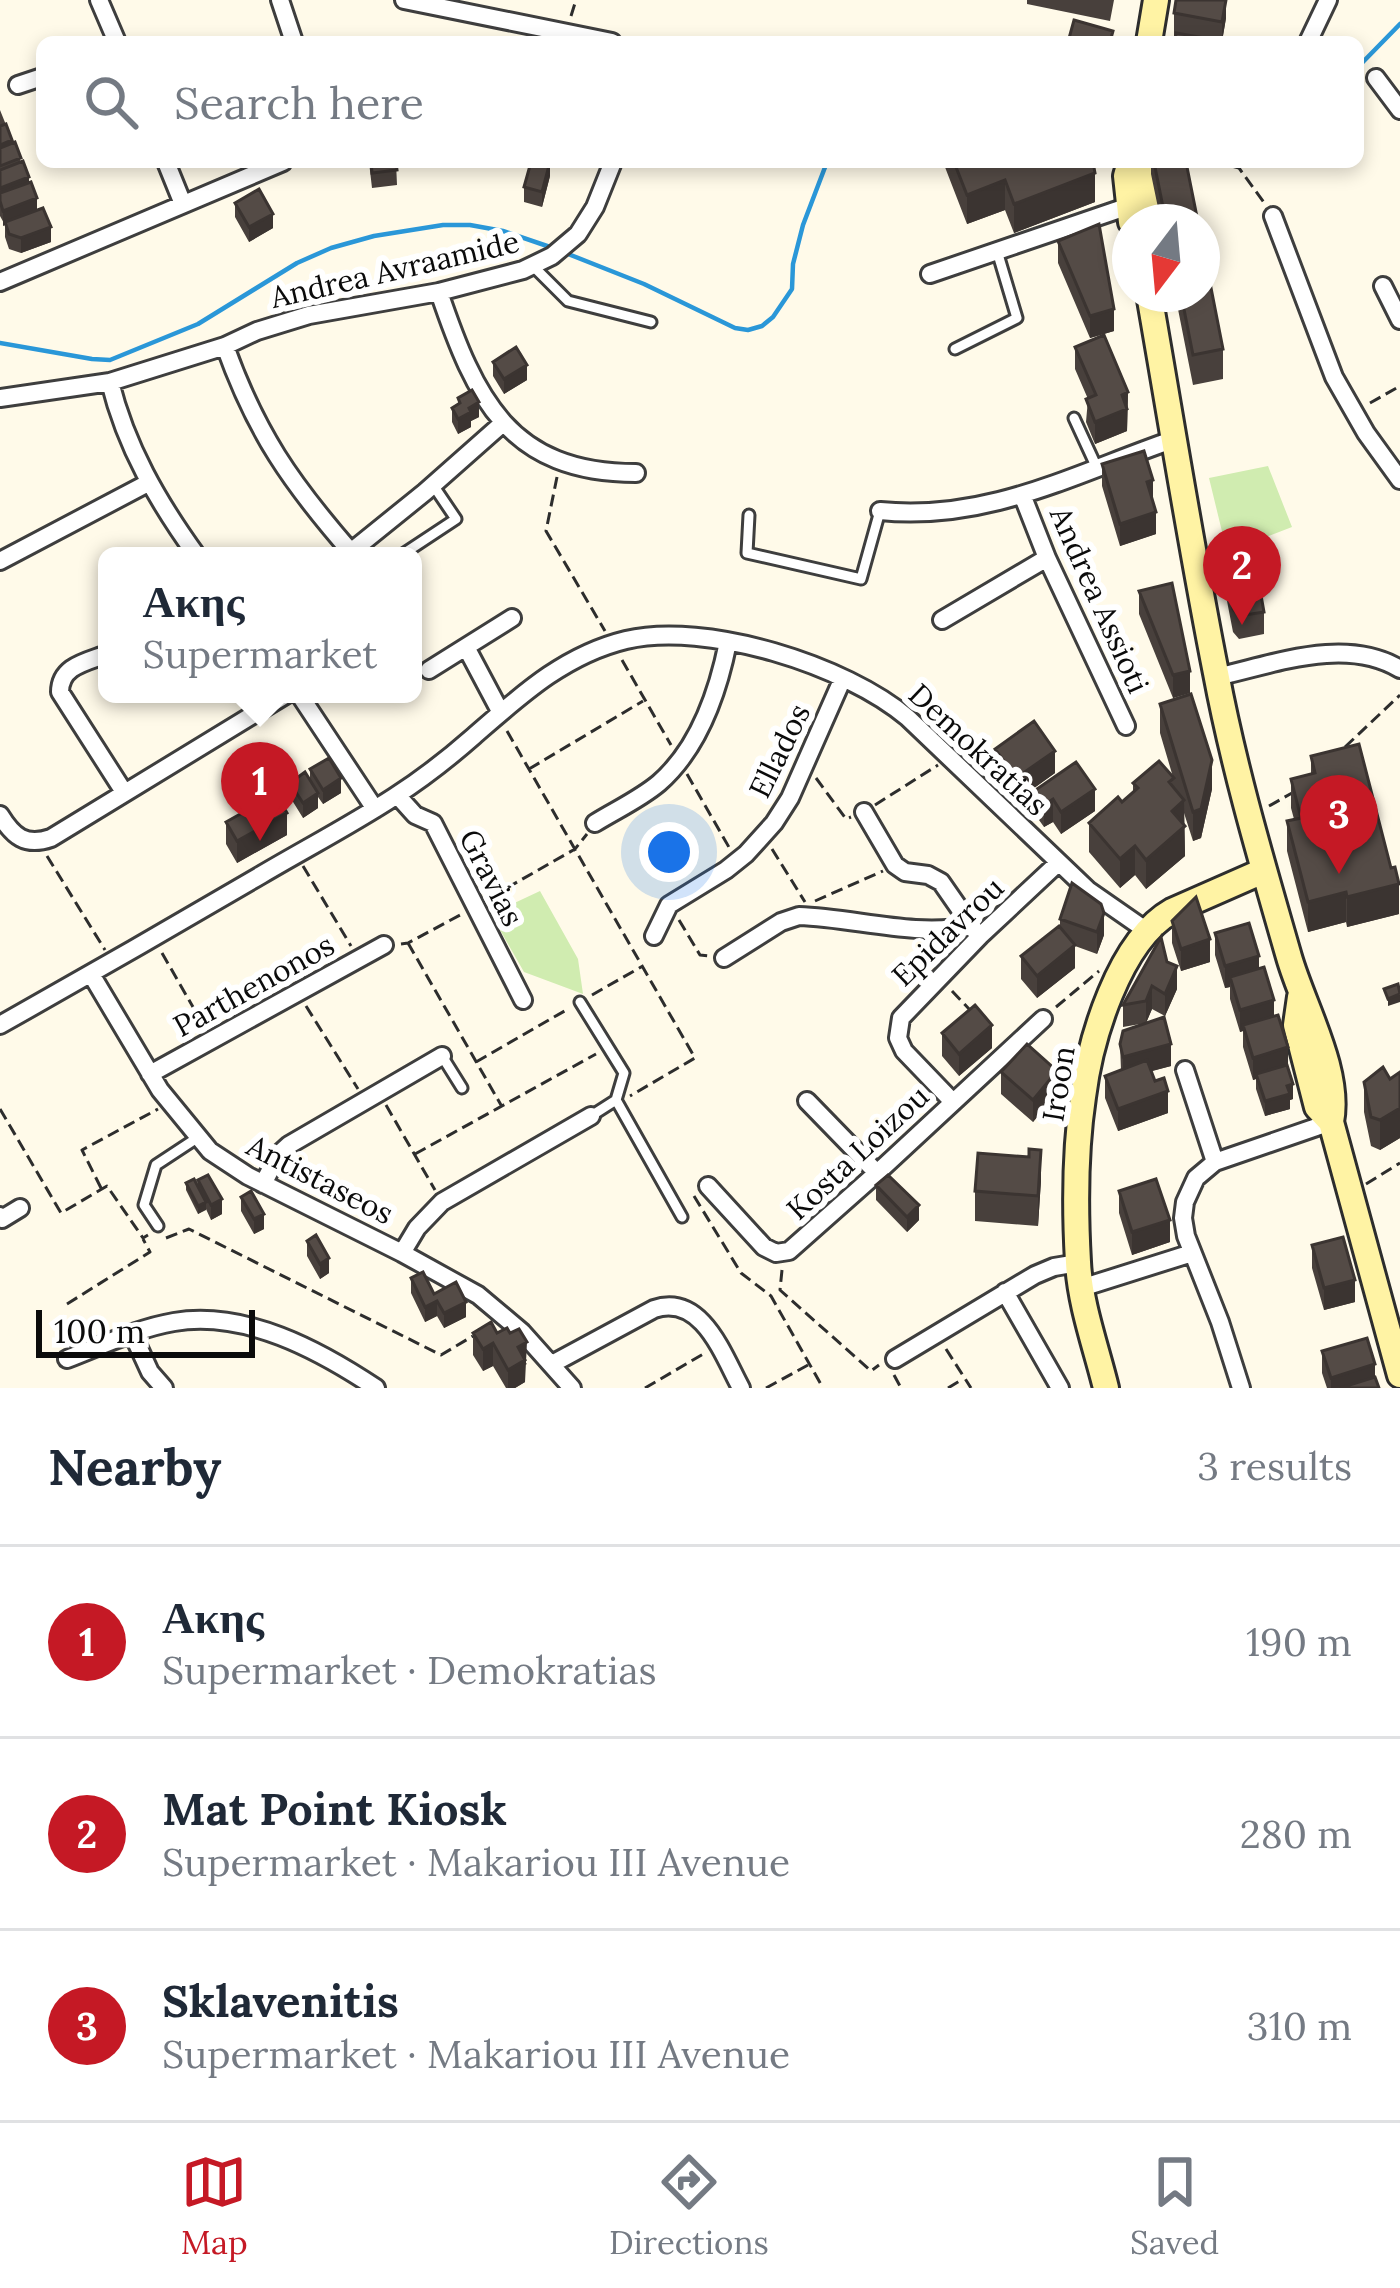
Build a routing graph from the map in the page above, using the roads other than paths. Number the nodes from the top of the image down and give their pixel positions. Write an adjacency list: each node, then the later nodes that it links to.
1 (99, 0): 6 (street)
2 (280, 0): 7 (street)
3 (404, 0): 8 (street)
4 (1156, 0): 9 (street)
5 (1328, 0): 10 (street)
6 (114, 36)
7 (292, 36)
8 (588, 36)
9 (1150, 36)
10 (1311, 36)
11 (36, 78): 13 (street)
12 (1376, 78): 14 (street)
13 (18, 85)
14 (1400, 110)
15 (168, 168): 19 (street)
16 (269, 168): 19 (street)
17 (611, 168): 24 (street, Andrea Avraamide)
18 (1131, 168): 20 (street)
19 (183, 204): 26 (street)
20 (1133, 204)
21 (1273, 216): 41 (street)
22 (1112, 223): 23 (street)
23 (997, 251): 25 (street); 33 (lane)
24 (533, 266): 28 (street, Andrea Avraamide); 31 (lane)
25 (930, 274)
26 (2, 277)
27 (1384, 286): 30 (street)
28 (439, 292): 32 (street, Andrea Avraamide); 37 (street)
29 (1152, 312): 38 (street)
30 (1400, 320)
31 (651, 322)
32 (225, 346): 34 (street, Andrea Avraamide); 48 (street)
33 (955, 350)
34 (110, 382): 35 (street, Andrea Avraamide); 42 (street)
35 (0, 398)
36 (1074, 418): 39 (lane)
37 (503, 423): 40 (street); 43 (street)
38 (1174, 439): 39 (street); 60 (street)
39 (1097, 468): 44 (street)
40 (637, 473)
41 (1400, 480)
42 (148, 483): 47 (street); 52 (street)
43 (433, 485): 49 (street); 50 (lane)
44 (1023, 496): 45 (street); 51 (street, Andrea Assioti)
45 (880, 512): 46 (lane)
46 (748, 515)
47 (190, 547)
48 (344, 547)
49 (358, 547)
50 (414, 547)
51 (1047, 558): 54 (street); 65 (street, Andrea Assioti)
52 (0, 560)
53 (512, 618): 56 (street)
54 (942, 620)
55 (728, 642): 61 (street, Demokratias); 64 (street, Demokratias); 71 (street)
56 (466, 647): 59 (street); 64 (street)
57 (98, 658): 66 (street)
58 (1400, 669): 60 (street)
59 (428, 670)
60 (1216, 677): 73 (street)
61 (843, 679): 72 (street, Demokratias); 76 (street, Ellados)
62 (272, 703): 66 (street)
63 (305, 703): 68 (street)
64 (499, 712): 67 (street, Demokratias)
65 (1126, 726)
66 (124, 792): 70 (street)
67 (397, 795): 68 (street, Demokratias); 80 (street, Gravias)
68 (375, 808): 79 (street, Demokratias)
69 (864, 812): 74 (street)
70 (0, 814)
71 (595, 823)
72 (1058, 863): 74 (street, Epidavrou); 75 (street, Demokratias)
73 (1263, 871): 75 (street, Iroon); 92 (street)
74 (975, 931): 78 (street); 90 (street, Epidavrou)
75 (1147, 931): 104 (street, Iroon)
76 (654, 936)
77 (384, 945): 86 (street, Parthenonos)
78 (724, 958)
79 (91, 974): 83 (street, Demokratias); 86 (street, Antistaseos)
80 (523, 1000)
81 (580, 1002): 89 (lane)
82 (1042, 1019): 90 (street, Kosta Loizou)
83 (0, 1025)
84 (442, 1056): 87 (lane); 96 (street)
85 (1185, 1070): 94 (street)
86 (150, 1074): 93 (street, Antistaseos)
87 (462, 1088)
88 (807, 1101): 95 (street)
89 (617, 1102): 91 (lane); 100 (lane)
90 (953, 1102): 95 (street, Kosta Loizou)
91 (591, 1116): 103 (street)
92 (1331, 1122): 94 (street); 110 (street)
93 (197, 1138): 96 (street, Antistaseos); 101 (lane)
94 (1216, 1162): 102 (street)
95 (877, 1173): 97 (street, Kosta Loizou)
96 (263, 1184): 103 (street, Antistaseos)
97 (708, 1186)
98 (20, 1208): 99 (street)
99 (0, 1216)
100 (682, 1217)
101 (158, 1226)
102 (1192, 1252): 104 (street); 117 (street)
103 (402, 1253): 109 (street, Antistaseos)
104 (1080, 1276): 105 (street); 116 (street, Iroon)
105 (1005, 1292): 108 (street); 115 (street)
106 (133, 1334): 107 (street); 111 (street); 112 (street)
107 (67, 1359)
108 (890, 1360)
109 (552, 1364): 113 (street, Antistaseos); 114 (street)
110 (1400, 1375)
111 (164, 1388)
112 (376, 1388)
113 (572, 1388)
114 (741, 1388)
115 (1060, 1388)
116 (1106, 1388)
117 (1241, 1388)

